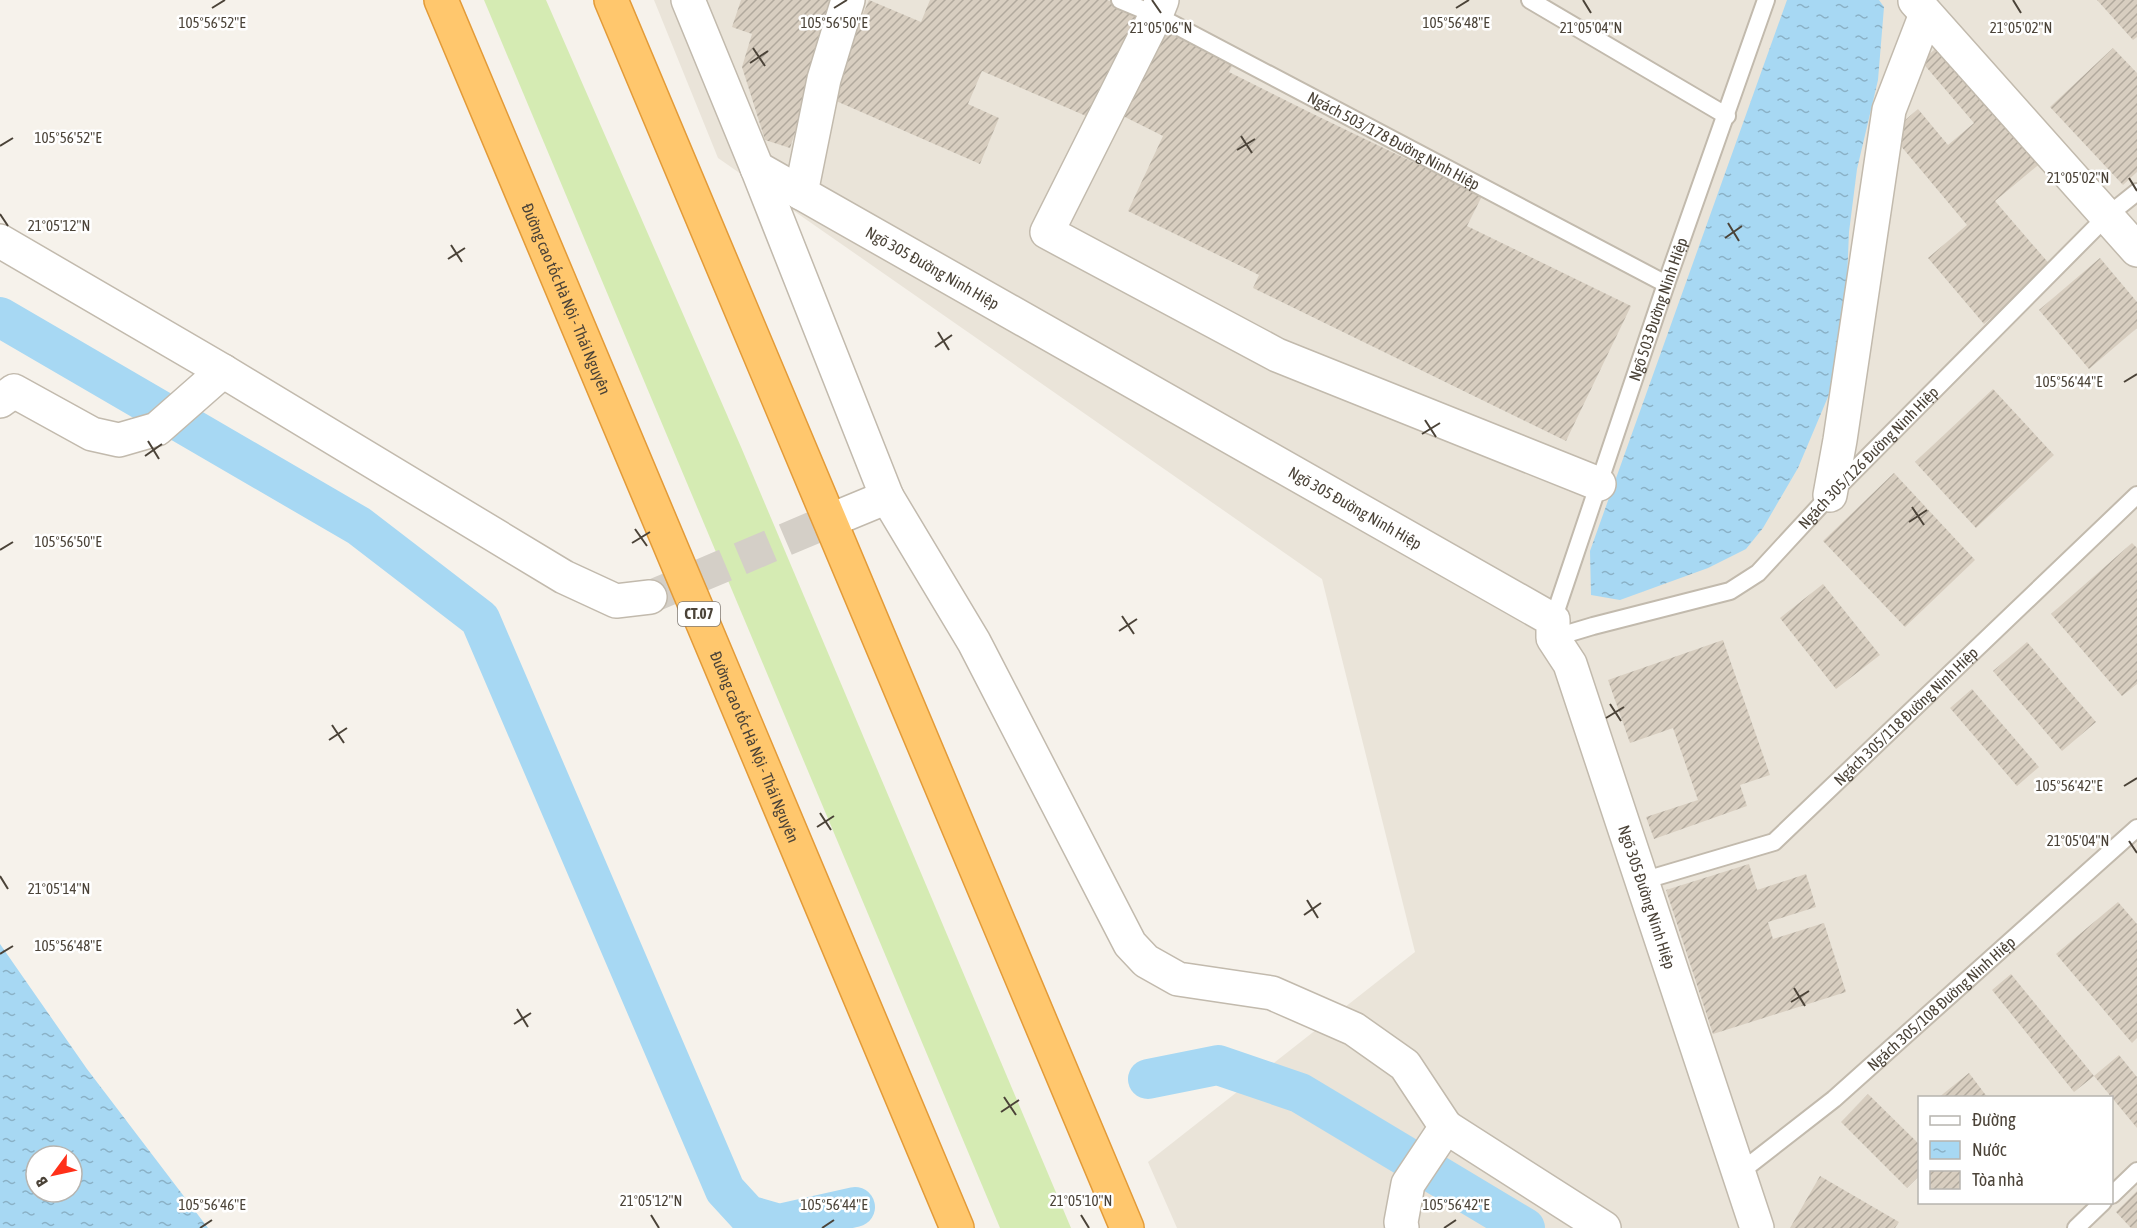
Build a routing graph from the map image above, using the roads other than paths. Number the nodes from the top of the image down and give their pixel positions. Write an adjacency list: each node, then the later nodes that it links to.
1 (441, 0): 35 (highway, Đường cao tốc Hà Nội - Thái Nguyên / CT.07)
2 (611, 0): 36 (highway)
3 (688, 0): 11 (street)
4 (848, 0): 13 (street)
5 (1120, 0): 9 (lane, Ngách 503/178 Đường Ninh Hiệp)
6 (1530, 0): 10 (lane)
7 (1766, 0): 10 (lane, Ngõ 503 Đường Ninh Hiệp)
8 (1920, 7): 14 (street); 21 (street)
9 (1159, 8): 17 (lane, Ngách 503/178 Đường Ninh Hiệp); 20 (street)
10 (1726, 116): 17 (lane, Ngõ 503 Đường Ninh Hiệp)
11 (757, 168): 13 (street, Ngõ 305 Đường Ninh Hiệp); 23 (street)
12 (2137, 192): 14 (lane, Ngách 305/126 Đường Ninh Hiệp)
13 (801, 193): 26 (street, Ngõ 305 Đường Ninh Hiệp)
14 (2107, 216): 16 (street); 21 (lane, Ngách 305/126 Đường Ninh Hiệp)
15 (0, 241): 18 (street)
16 (2137, 250)
17 (1666, 284): 20 (lane, Ngõ 503 Đường Ninh Hiệp)
18 (223, 370): 19 (street); 25 (street)
19 (0, 401)
20 (1599, 484): 26 (lane, Ngõ 503 Đường Ninh Hiệp)
21 (1830, 495): 26 (lane, Ngách 305/126 Đường Ninh Hiệp)
22 (2137, 495): 28 (lane, Ngách 305/118 Đường Ninh Hiệp)
23 (887, 497): 24 (street); 29 (street)
24 (841, 516)
25 (650, 597)
26 (1553, 629): 28 (street, Ngõ 305 Đường Ninh Hiệp)
27 (2137, 828): 31 (lane, Ngách 305/108 Đường Ninh Hiệp)
28 (1642, 881): 31 (street, Ngõ 305 Đường Ninh Hiệp)
29 (1442, 1135): 34 (street); 37 (street)
30 (2137, 1171): 32 (lane)
31 (1739, 1173): 38 (street, Ngõ 305 Đường Ninh Hiệp)
32 (2113, 1194)
33 (2102, 1204): 39 (lane)
34 (1398, 1226)
35 (957, 1228)
36 (1127, 1228)
37 (1604, 1228)
38 (1757, 1228)
39 (2076, 1228)

